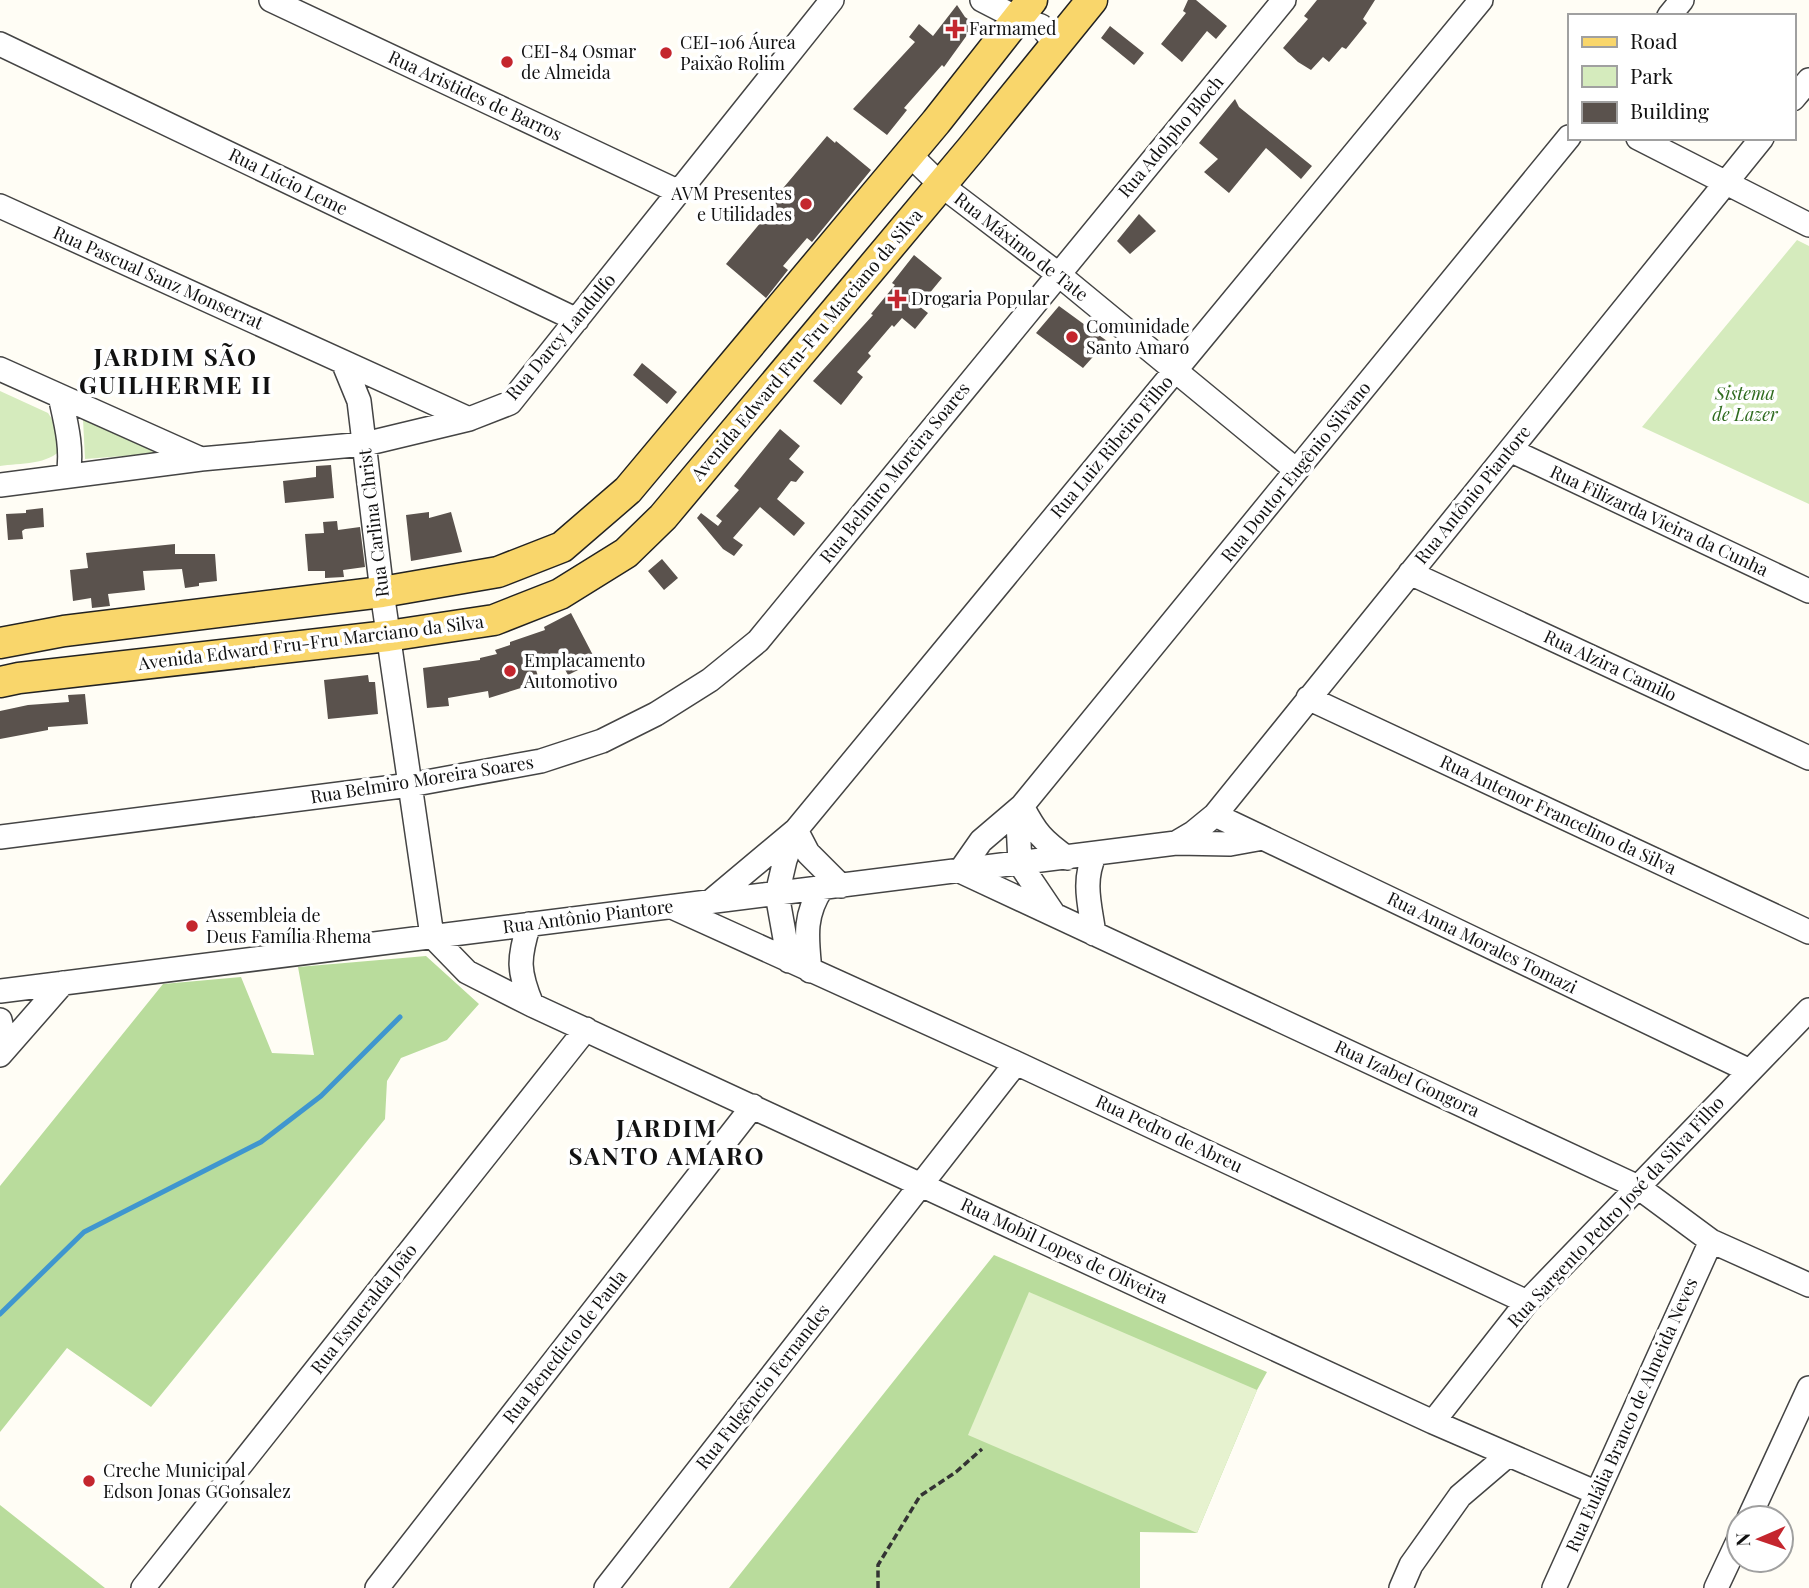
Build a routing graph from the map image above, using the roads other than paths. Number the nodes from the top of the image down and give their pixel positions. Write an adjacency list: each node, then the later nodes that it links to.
1 (271, 0): 20 (street, Rua Aristides de Barros)
2 (832, 0): 20 (street, Rua Darcy Landulfo)
3 (982, 0): 8 (street)
4 (1093, 0): 11 (main road, Avenida Edward Fru-Fru Marciano da Silva)
5 (1284, 0): 23 (street, Rua Adolpho Bloch)
6 (1482, 0): 27 (street, Rua Luiz Ribeiro Filho)
7 (1682, 0): 9 (street)
8 (1025, 9): 11 (street); 17 (main road)
9 (1671, 14)
10 (0, 44): 24 (street, Rua Lúcio Leme)
11 (1056, 45): 19 (main road, Avenida Edward Fru-Fru Marciano da Silva)
12 (1809, 80): 13 (street)
13 (1795, 97)
14 (1568, 138): 33 (street, Rua Doutor Eugênio Silvano)
15 (1642, 140): 18 (street)
16 (1760, 140): 18 (street, Rua Antônio Piantore)
17 (908, 153): 19 (street); 38 (main road)
18 (1725, 184): 22 (street); 31 (street, Rua Antônio Piantore)
19 (941, 185): 23 (street, Rua Máximo de Tate); 39 (main road, Avenida Edward Fru-Fru Marciano da Silva)
20 (679, 192): 24 (street, Rua Darcy Landulfo)
21 (0, 206): 25 (street, Rua Pascual Sanz Monserrat)
22 (1809, 225)
23 (1058, 274): 27 (street, Rua Máximo de Tate); 44 (street, Rua Belmiro Moreira Soares)
24 (577, 320): 29 (street, Rua Darcy Landulfo)
25 (343, 362): 29 (street, Rua Pascual Sanz Monserrat); 30 (street, Rua Carlina Christ)
26 (0, 369): 28 (street)
27 (1175, 371): 33 (street, Rua Máximo de Tate); 47 (street, Rua Luiz Ribeiro Filho)
28 (60, 396): 32 (street); 34 (street)
29 (469, 419): 30 (street, Rua Darcy Landulfo)
30 (365, 444): 32 (street, Rua Darcy Landulfo); 38 (street, Rua Carlina Christ)
31 (1510, 450): 36 (street, Rua Antônio Piantore); 37 (street, Rua Filizarda Vieira da Cunha)
32 (201, 459): 34 (street, Rua Darcy Landulfo)
33 (1296, 470): 45 (street, Rua Doutor Eugênio Silvano)
34 (68, 476): 35 (street, Rua Darcy Landulfo)
35 (0, 485)
36 (1410, 573): 42 (street, Rua Antônio Piantore); 43 (street, Rua Alzira Camilo)
37 (1809, 591)
38 (382, 592): 39 (street, Rua Carlina Christ); 40 (main road)
39 (388, 636): 41 (main road, Avenida Edward Fru-Fru Marciano da Silva); 44 (street, Rua Carlina Christ)
40 (0, 643)
41 (0, 682)
42 (1308, 698): 46 (street, Rua Antônio Piantore); 61 (street, Rua Antenor Francelino da Silva)
43 (1809, 758)
44 (410, 785): 48 (street, Rua Belmiro Moreira Soares); 63 (street, Rua Carlina Christ)
45 (1022, 806): 52 (street); 53 (street); 54 (street, Rua Doutor Eugênio Silvano)
46 (1215, 815): 49 (street, Rua Anna Morales Tomazi); 50 (street, Rua Antônio Piantore)
47 (796, 830): 55 (street); 56 (street, Rua Luiz Ribeiro Filho); 57 (street, Rua Luiz Ribeiro Filho)
48 (0, 837)
49 (1263, 838): 50 (street, Rua Antônio Piantore); 74 (street, Rua Anna Morales Tomazi)
50 (1177, 843): 51 (street, Rua Antônio Piantore)
51 (1095, 854): 52 (street, Rua Antônio Piantore); 62 (street)
52 (1067, 858): 53 (street, Rua Antônio Piantore)
53 (1020, 864): 54 (street, Rua Antônio Piantore); 59 (street)
54 (960, 871): 55 (street, Rua Antônio Piantore); 59 (street, Rua Izabel Gongora)
55 (831, 887): 56 (street, Rua Antônio Piantore); 65 (street)
56 (777, 894): 57 (street, Rua Antônio Piantore); 64 (street)
57 (710, 902): 58 (street, Rua Antônio Piantore)
58 (672, 907): 60 (street, Rua Antônio Piantore); 64 (street, Rua Pedro de Abreu)
59 (1055, 915): 62 (street, Rua Izabel Gongora)
60 (529, 924): 63 (street, Rua Antônio Piantore); 68 (street)
61 (1809, 932)
62 (1094, 933): 77 (street, Rua Izabel Gongora)
63 (432, 936): 66 (street, Rua Antônio Piantore); 68 (street, Rua Mobil Lopes de Oliveira)
64 (789, 961): 65 (street, Rua Pedro de Abreu)
65 (810, 971): 73 (street, Rua Pedro de Abreu)
66 (63, 983): 67 (street, Rua Antônio Piantore); 72 (street)
67 (0, 990)
68 (533, 1005): 71 (street, Rua Mobil Lopes de Oliveira)
69 (1809, 1010): 74 (street, Rua Sargento Pedro José da Silva Filho)
70 (0, 1020): 72 (street)
71 (586, 1029): 75 (street, Rua Mobil Lopes de Oliveira); 87 (street, Rua Esmeralda João)
72 (1, 1054)
73 (1016, 1063): 76 (street, Rua Fulgêncio Fernandes); 80 (street, Rua Pedro de Abreu)
74 (1750, 1071): 77 (street, Rua Sargento Pedro José da Silva Filho)
75 (753, 1106): 76 (street, Rua Mobil Lopes de Oliveira); 88 (street, Rua Benedicto de Paula)
76 (920, 1185): 82 (street, Rua Mobil Lopes de Oliveira); 89 (street, Rua Fulgêncio Fernandes)
77 (1638, 1187): 78 (street, Rua Izabel Gongora); 80 (street, Rua Sargento Pedro José da Silva Filho)
78 (1710, 1241): 79 (street, Rua Izabel Gongora); 84 (street, Rua Eulália Branco de Almeida Neves)
79 (1809, 1285)
80 (1527, 1302): 82 (street, Rua Sargento Pedro José da Silva Filho)
81 (1809, 1388): 85 (street)
82 (1433, 1422): 83 (street, Rua Mobil Lopes de Oliveira)
83 (1508, 1455): 84 (street, Rua Mobil Lopes de Oliveira); 90 (street)
84 (1597, 1493): 91 (street, Rua Eulália Branco de Almeida Neves)
85 (1755, 1504)
86 (1725, 1569): 92 (street)
87 (143, 1588)
88 (377, 1588)
89 (606, 1588)
90 (1401, 1588)
91 (1554, 1588)
92 (1716, 1588)

